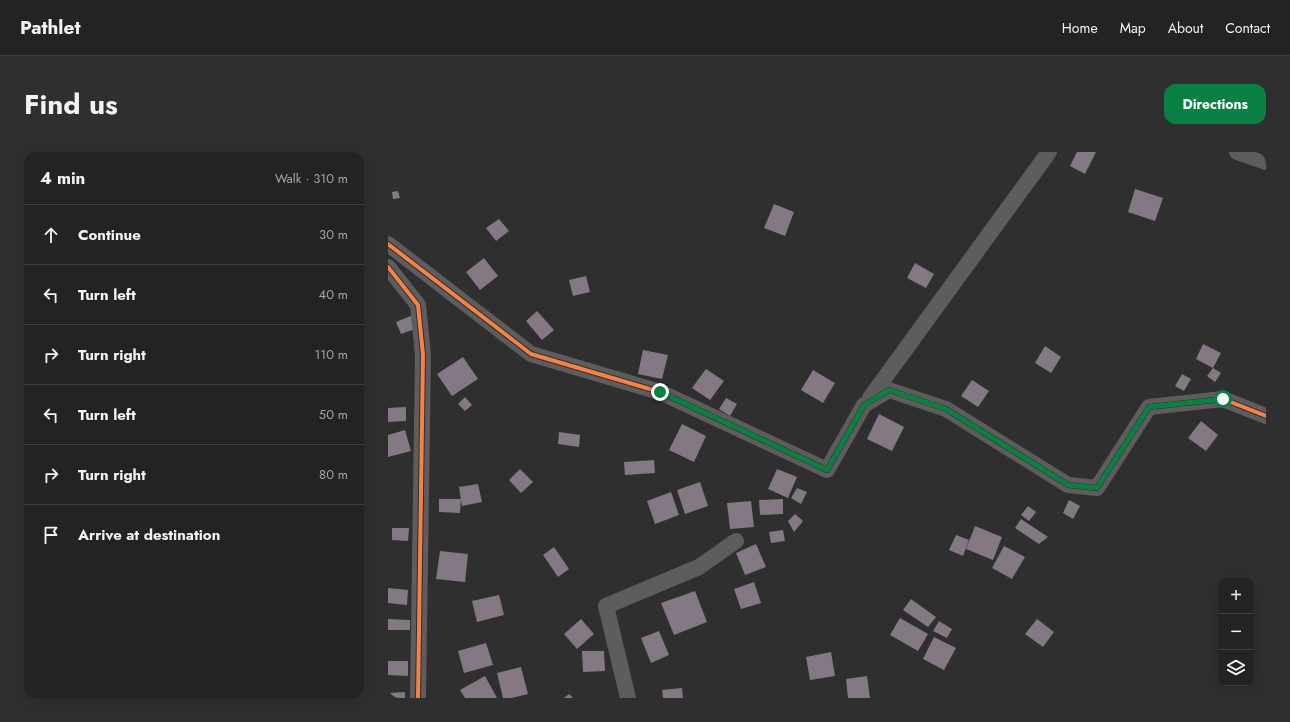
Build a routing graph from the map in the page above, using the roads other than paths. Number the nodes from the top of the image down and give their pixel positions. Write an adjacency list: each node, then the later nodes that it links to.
1 (1049, 152): 6 (street)
2 (1237, 152): 3 (street)
3 (1266, 162)
4 (388, 244): 6 (street)
5 (388, 267): 9 (street)
6 (864, 405): 7 (street)
7 (1266, 416)
8 (736, 541): 10 (street)
9 (418, 698)
10 (628, 698)

